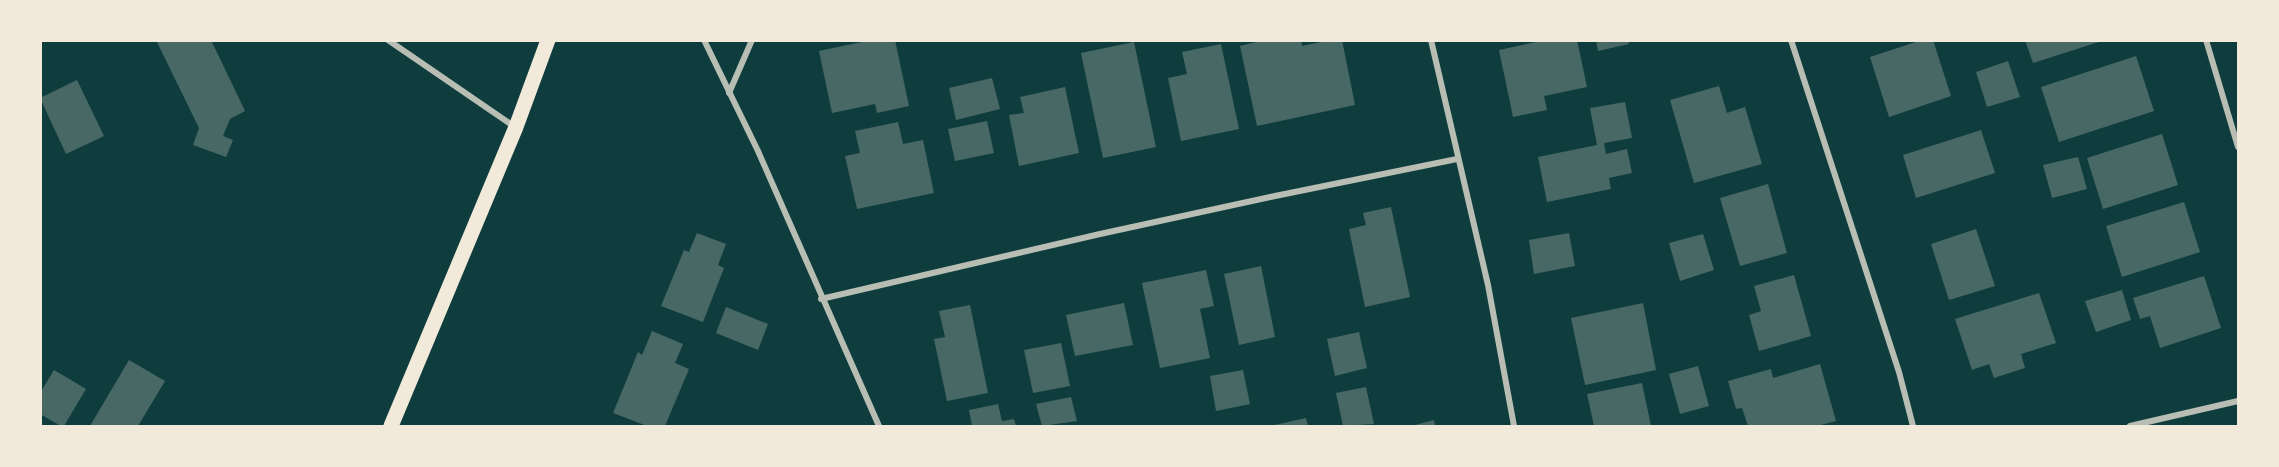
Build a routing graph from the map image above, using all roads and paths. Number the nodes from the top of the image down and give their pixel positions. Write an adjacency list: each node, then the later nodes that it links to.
1 (388, 40): 9 (street)
2 (548, 40): 9 (main road)
3 (704, 40): 8 (street)
4 (752, 40): 8 (street)
5 (1431, 40): 11 (street)
6 (1791, 40): 17 (street)
7 (2206, 40): 10 (street)
8 (729, 93): 12 (street)
9 (516, 127): 14 (main road)
10 (2238, 147)
11 (1457, 159): 12 (street); 16 (street)
12 (822, 299): 15 (street)
13 (2238, 401): 18 (street)
14 (391, 426)
15 (879, 426)
16 (1514, 426)
17 (1913, 426)
18 (2130, 426)

